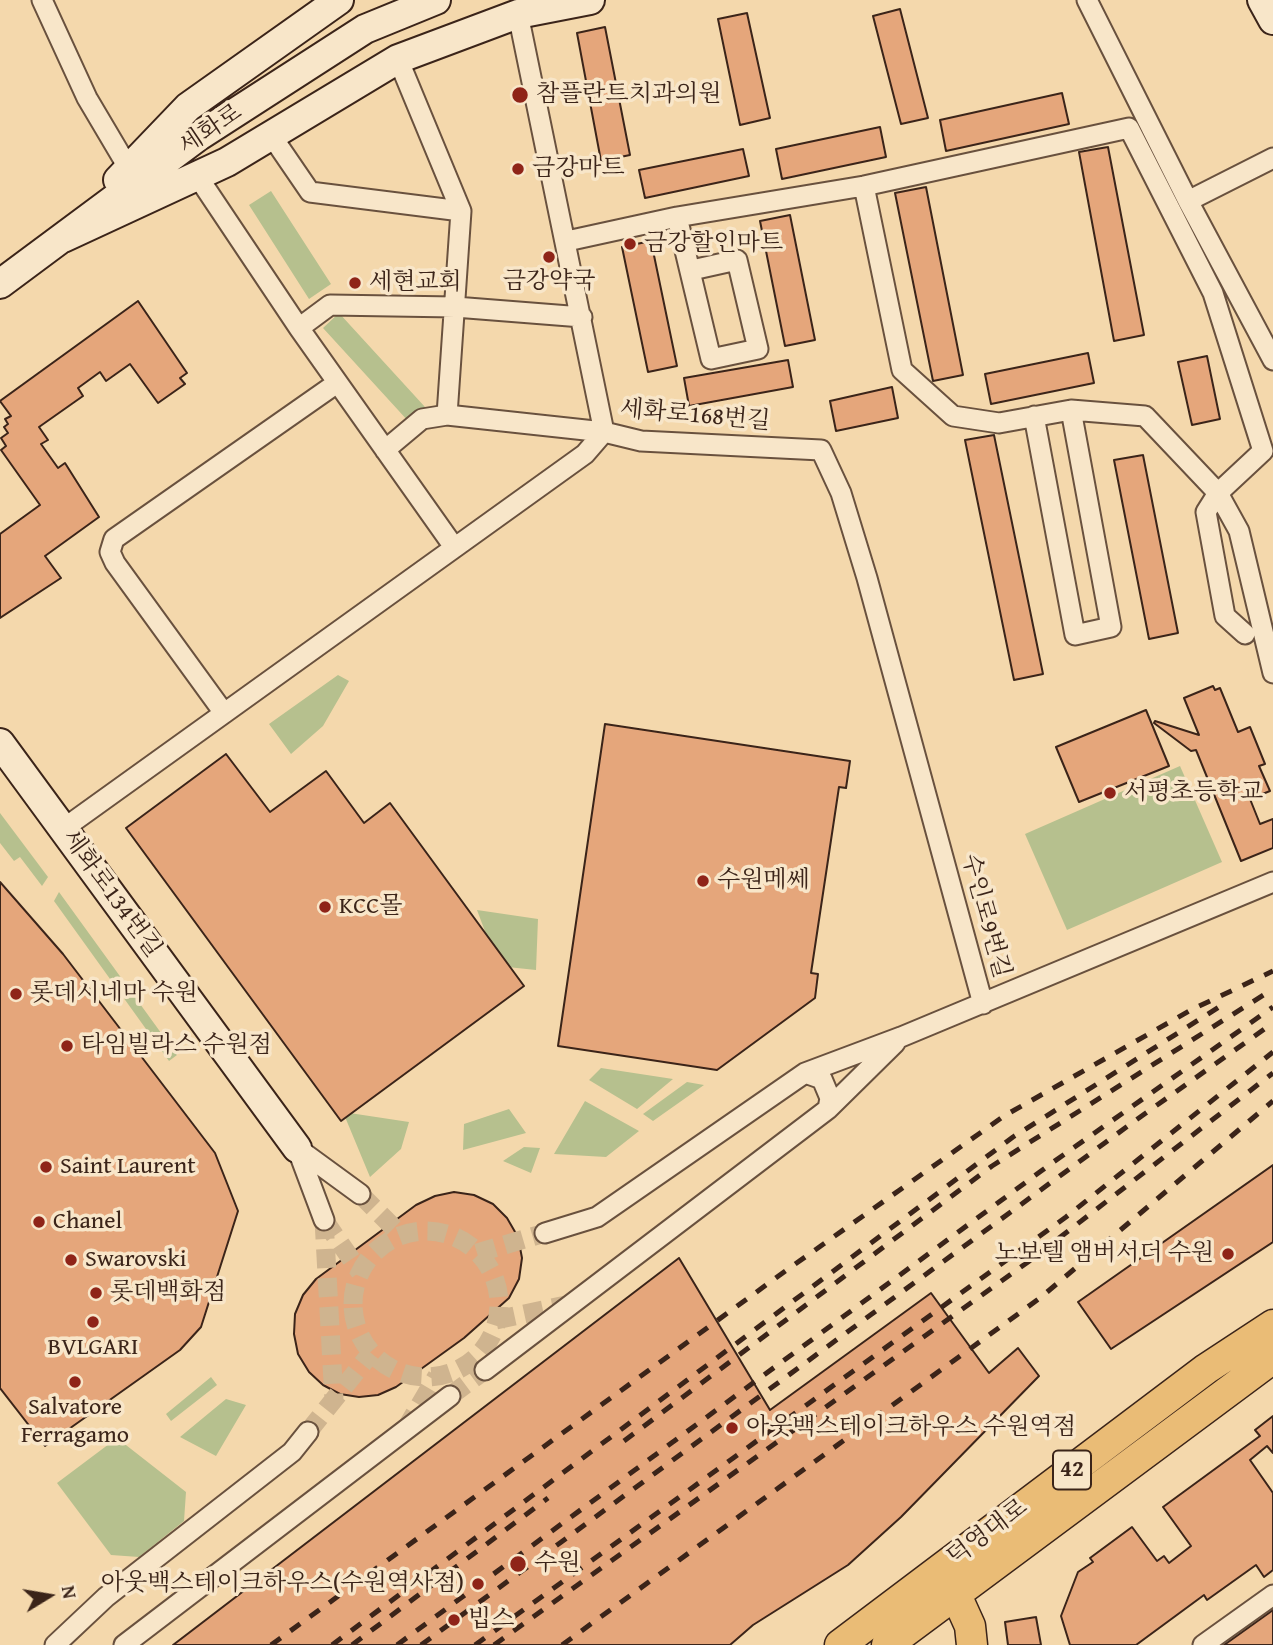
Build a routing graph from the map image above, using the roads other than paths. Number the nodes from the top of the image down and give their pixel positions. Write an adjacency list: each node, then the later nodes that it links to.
1 (42, 0): 12 (street)
2 (339, 0): 12 (main road)
3 (436, 0): 18 (main road, 세화로)
4 (590, 0): 7 (main road)
5 (1087, 0): 15 (street)
6 (1262, 0): 8 (main road)
7 (518, 14): 9 (main road); 19 (street, 세화로168번길)
8 (1273, 20)
9 (398, 59): 10 (main road); 16 (street)
10 (271, 135): 13 (main road); 16 (street)
11 (1273, 158): 15 (street)
12 (129, 169): 18 (main road)
13 (198, 177): 18 (main road); 24 (street)
14 (864, 186): 17 (street); 29 (street); 32 (street)
15 (1188, 201): 25 (street)
16 (461, 211): 22 (street)
17 (677, 217): 19 (street); 20 (street)
18 (63, 238): 21 (main road, 세화로)
19 (567, 241): 23 (street, 세화로168번길)
20 (692, 270): 20 (street)
21 (0, 284)
22 (454, 307): 23 (street); 24 (street); 28 (street)
23 (582, 317): 30 (street, 세화로168번길)
24 (299, 328): 26 (street)
25 (1273, 360)
26 (337, 383): 31 (street); 37 (street)
27 (1070, 410): 29 (street); 29 (street); 32 (street)
28 (447, 415): 30 (street); 31 (street)
29 (1034, 415)
30 (604, 432): 33 (street); 36 (street, 세화로168번길)
31 (385, 450): 33 (street)
32 (1217, 494): 34 (street); 35 (street)
33 (454, 547): 37 (street)
34 (1245, 634)
35 (1273, 673)
36 (902, 699): 41 (street, 수인로9번길)
37 (224, 713): 39 (street)
38 (0, 743): 39 (main road, 세화로134번길)
39 (64, 829): 45 (main road, 세화로134번길)
40 (1273, 882): 41 (street, 수인로9번길)
41 (984, 1004): 42 (street)
42 (901, 1038): 43 (street); 44 (street)
43 (805, 1073): 44 (street); 48 (street)
44 (828, 1109): 51 (street)
45 (297, 1148): 46 (street); 47 (street)
46 (360, 1194)
47 (324, 1220)
48 (545, 1233)
49 (1273, 1325): 55 (main road, 덕영대로 / 42)
50 (1273, 1358): 52 (main road, 덕영대로 / 42)
51 (485, 1370)
52 (1260, 1378): 56 (main road, 덕영대로 / 42)
53 (450, 1396): 61 (street)
54 (308, 1432): 58 (street)
55 (938, 1571): 56 (main road); 62 (main road, 덕영대로 / 42)
56 (956, 1595): 63 (main road, 덕영대로); 64 (main road)
57 (1273, 1595): 65 (street)
58 (79, 1621): 59 (street); 60 (street)
59 (55, 1645)
60 (74, 1645)
61 (124, 1645)
62 (839, 1645)
63 (887, 1645)
64 (972, 1645)
65 (1203, 1645)

